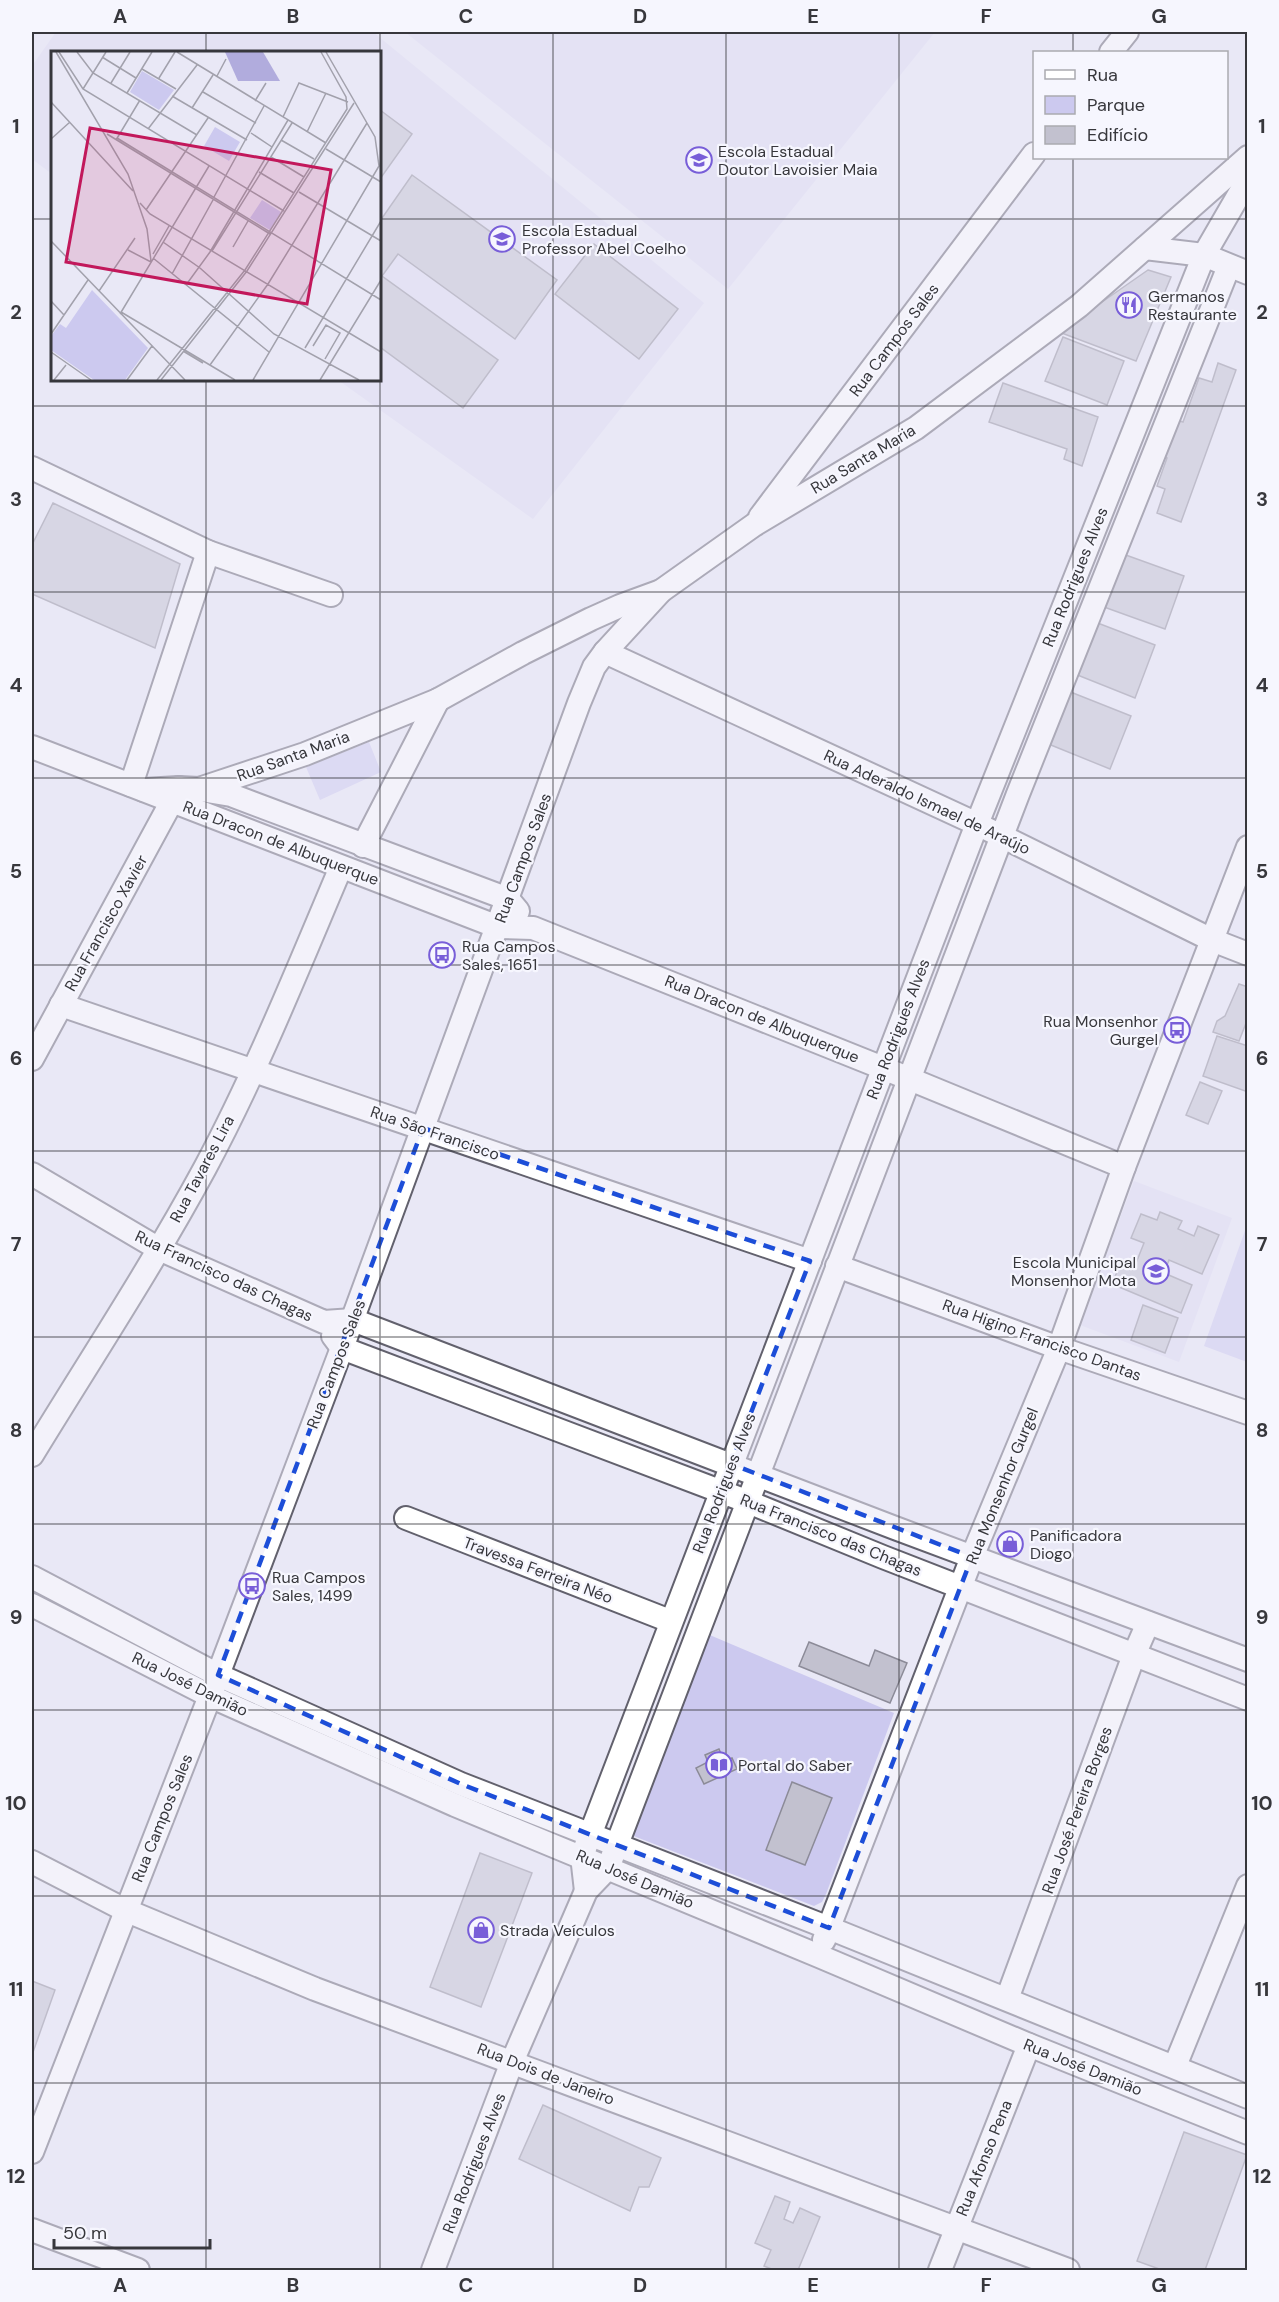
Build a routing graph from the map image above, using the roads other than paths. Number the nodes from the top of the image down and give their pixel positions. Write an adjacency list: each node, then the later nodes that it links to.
1 (1127, 32): 2 (street)
2 (1112, 51)
3 (1033, 157): 10 (street, Rua Campos Sales)
4 (1248, 157): 6 (street, Rua Santa Maria)
5 (1248, 179): 7 (street, Rua Rodrigues Alves)
6 (1145, 248): 7 (street); 10 (street, Rua Santa Maria)
7 (1204, 255): 8 (street); 19 (street, Rua Rodrigues Alves)
8 (1238, 270): 20 (street, Rua Rodrigues Alves)
9 (32, 468): 11 (street)
10 (754, 525): 12 (street, Rua Santa Maria)
11 (208, 552): 13 (street); 17 (street)
12 (661, 591): 14 (street, Rua Campos Sales); 15 (street, Rua Santa Maria)
13 (331, 595)
14 (605, 652): 19 (street, Rua Aderaldo Ismael de Araújo); 24 (street, Rua Campos Sales)
15 (438, 700): 18 (street, Rua Santa Maria); 21 (street)
16 (32, 747): 17 (street)
17 (138, 788): 18 (street, Rua Santa Maria)
18 (184, 792): 21 (street, Rua Dracon de Albuquerque); 23 (street, Rua Dracon de Albuquerque); 29 (street, Rua Francisco Xavier)
19 (977, 824): 20 (street, Rua Aderaldo Ismael de Araújo); 31 (street, Rua Rodrigues Alves)
20 (1002, 836): 27 (street, Rua Aderaldo Ismael de Araújo); 33 (street, Rua Rodrigues Alves)
21 (363, 846): 24 (street, Rua Dracon de Albuquerque)
22 (1248, 847): 27 (street, Rua Monsenhor Gurgel)
23 (341, 867): 25 (street, Rua Dracon de Albuquerque); 32 (street, Rua Tavares Lira)
24 (508, 899): 25 (street, Rua Campos Sales); 26 (street, Rua Dracon de Albuquerque)
25 (498, 927): 26 (street, Rua Dracon de Albuquerque); 34 (street, Rua Campos Sales)
26 (533, 928): 31 (street, Rua Dracon de Albuquerque)
27 (1212, 940): 28 (street, Rua Aderaldo Ismael de Araújo); 35 (street, Rua Monsenhor Gurgel)
28 (1248, 954)
29 (61, 1005): 30 (street, Rua Francisco Xavier); 32 (street, Rua São Francisco)
30 (32, 1059)
31 (883, 1068): 33 (street, Rua Dracon de Albuquerque); 38 (street, Rua Rodrigues Alves)
32 (253, 1070): 34 (street, Rua São Francisco); 37 (street, Rua Tavares Lira)
33 (909, 1078): 35 (street, Rua Dracon de Albuquerque); 39 (street, Rua Rodrigues Alves)
34 (423, 1128): 38 (street, Rua São Francisco); 40 (street, Rua Campos Sales)
35 (1124, 1167): 43 (street, Rua Monsenhor Gurgel)
36 (32, 1174): 37 (street, Rua Francisco das Chagas)
37 (159, 1250): 41 (street, Rua Francisco das Chagas); 45 (street, Rua Tavares Lira)
38 (810, 1261): 46 (street, Rua Rodrigues Alves)
39 (837, 1266): 43 (street, Rua Higino Francisco Dantas); 47 (street, Rua Rodrigues Alves)
40 (353, 1320): 41 (street, Rua Francisco das Chagas); 42 (street, Rua Campos Sales); 46 (street, Rua Francisco das Chagas)
41 (324, 1322): 42 (street, Rua Francisco das Chagas)
42 (342, 1348): 48 (street, Rua Francisco das Chagas); 59 (street, Rua Campos Sales)
43 (1059, 1348): 44 (street, Rua Higino Francisco Dantas); 51 (street, Rua Monsenhor Gurgel)
44 (1248, 1413)
45 (32, 1455)
46 (731, 1464): 47 (street, Rua Francisco das Chagas); 48 (street, Rua Rodrigues Alves)
47 (757, 1474): 49 (street, Rua Rodrigues Alves); 51 (street, Rua Francisco das Chagas)
48 (721, 1491): 49 (street, Rua Francisco das Chagas); 55 (street, Rua Rodrigues Alves)
49 (746, 1501): 53 (street, Rua Francisco das Chagas); 62 (street, Rua Rodrigues Alves)
50 (406, 1518): 55 (street, Travessa Ferreira Néo)
51 (972, 1557): 53 (street, Rua Monsenhor Gurgel); 56 (street, Rua Francisco das Chagas)
52 (32, 1577): 59 (street, Rua José Damião)
53 (961, 1587): 57 (street, Rua Francisco das Chagas); 69 (street, Rua Monsenhor Gurgel)
54 (32, 1605): 59 (street, Rua José Damião)
55 (670, 1621): 61 (street, Rua Rodrigues Alves)
56 (1148, 1623): 57 (street, Rua José Pereira Borges); 58 (street, Rua Francisco das Chagas)
57 (1134, 1655): 60 (street, Rua Francisco das Chagas); 71 (street, Rua José Pereira Borges)
58 (1248, 1660)
59 (214, 1685): 61 (street, Rua José Damião); 63 (street, Rua José Damião); 68 (street, Rua Campos Sales)
60 (1248, 1699)
61 (590, 1833): 62 (street, Rua José Damião); 63 (street, Rua Rodrigues Alves)
62 (616, 1845): 65 (street, Rua Rodrigues Alves); 69 (street, Rua José Damião)
63 (582, 1857): 65 (street, Rua José Damião); 67 (street, Rua Rodrigues Alves)
64 (32, 1862): 68 (street, Rua Dois de Janeiro)
65 (608, 1868): 67 (street, Rua Rodrigues Alves); 70 (street, Rua José Damião)
66 (1248, 1886): 74 (street)
67 (586, 1891): 73 (street, Rua Rodrigues Alves)
68 (125, 1910): 73 (street, Rua Dois de Janeiro); 77 (street, Rua Campos Sales)
69 (829, 1928): 70 (street, Rua Monsenhor Gurgel); 71 (street, Rua José Damião)
70 (819, 1956): 72 (street, Rua José Damião)
71 (1007, 1999): 74 (street, Rua José Damião)
72 (1029, 2045): 76 (street, Rua José Damião); 78 (street, Rua Afonso Pena)
73 (512, 2062): 78 (street, Rua Dois de Janeiro); 81 (street, Rua Rodrigues Alves)
74 (1175, 2066): 75 (street, Rua José Damião)
75 (1247, 2097): 76 (street)
76 (1241, 2130)
77 (32, 2152)
78 (956, 2229): 82 (street, Rua Afonso Pena); 83 (street, Rua Dois de Janeiro)
79 (32, 2230): 80 (street)
80 (138, 2271)
81 (433, 2271)
82 (940, 2271)
83 (1068, 2271)

